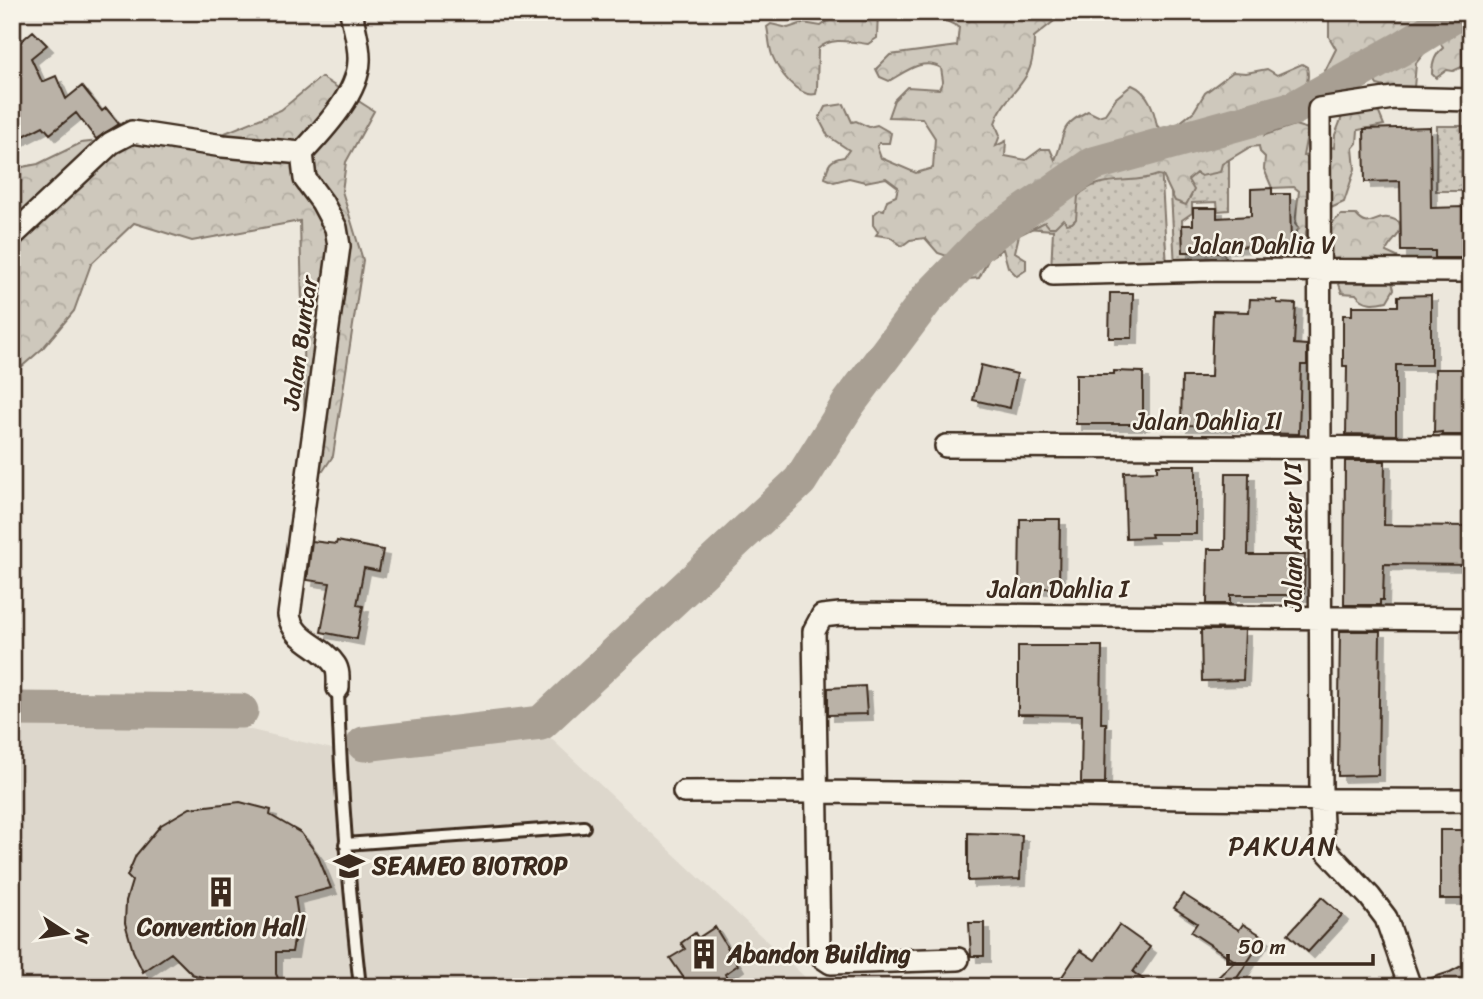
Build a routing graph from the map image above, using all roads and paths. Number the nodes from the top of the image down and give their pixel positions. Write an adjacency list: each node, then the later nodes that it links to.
1 (351, 12): 3 (street)
2 (1471, 100): 6 (street, Jalan Aster VI)
3 (302, 153): 4 (street); 13 (street, Jalan Buntar)
4 (12, 236)
5 (1471, 271): 6 (street, Jalan Dahlia V)
6 (1319, 272): 7 (street, Jalan Dahlia V); 9 (street, Jalan Aster VI)
7 (1053, 274)
8 (946, 446): 9 (street, Jalan Dahlia II)
9 (1319, 448): 10 (street, Jalan Dahlia II); 11 (street, Jalan Aster VI)
10 (1471, 448)
11 (1320, 617): 12 (street, Jalan Dahlia I); 14 (street, Jalan Dahlia I); 17 (street, Jalan Aster VI)
12 (1471, 619)
13 (338, 688): 19 (lane)
14 (816, 791): 15 (street); 17 (street); 20 (street)
15 (684, 792)
16 (1471, 800): 17 (street)
17 (1321, 801): 22 (street, Jalan Aster VI)
18 (584, 827): 19 (lane)
19 (345, 844): 21 (lane)
20 (958, 959)
21 (360, 987)
22 (1410, 987)

